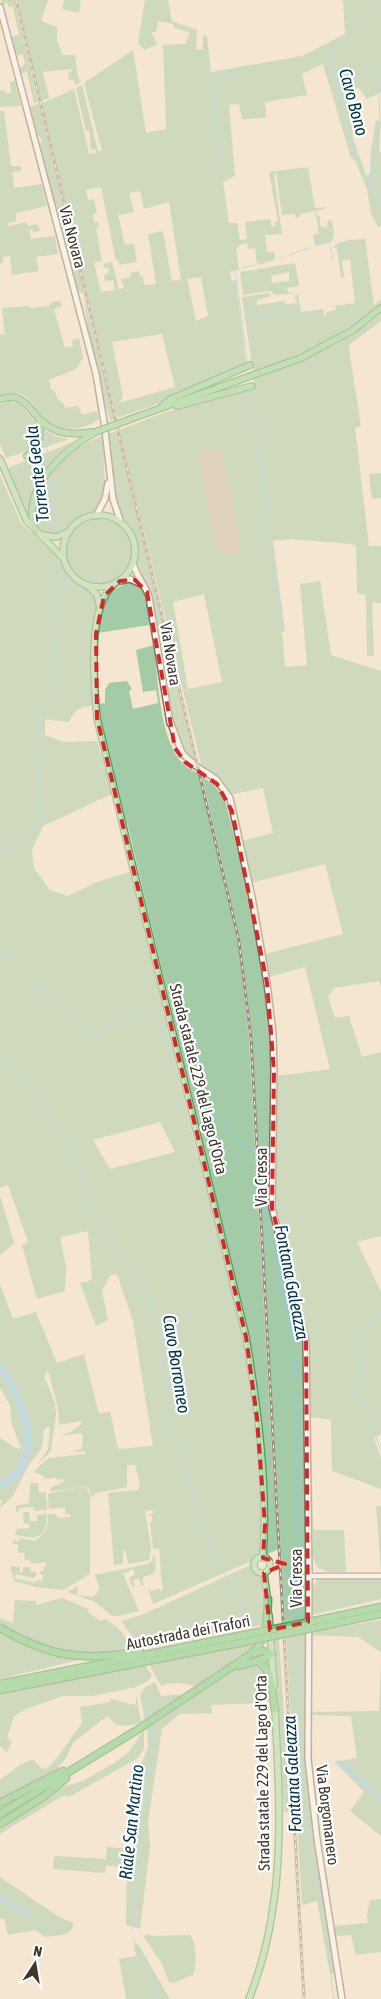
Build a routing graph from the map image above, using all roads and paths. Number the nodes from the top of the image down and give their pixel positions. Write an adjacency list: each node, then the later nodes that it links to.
1 (0, 7): 11 (main road, Via Novara)
2 (381, 308): 6 (highway)
3 (250, 365): 6 (highway)
4 (252, 386): 6 (highway)
5 (1, 399): 7 (highway)
6 (158, 409): 8 (highway, bridge)
7 (38, 418): 8 (highway); 9 (highway)
8 (97, 431): 14 (highway)
9 (27, 456)
10 (0, 459): 14 (main road)
11 (109, 475): 12 (main road, Via Novara); 13 (main road, Via Novara)
12 (96, 516): 13 (main road); 15 (main road)
13 (120, 523): 17 (main road)
14 (37, 532): 15 (main road); 16 (main road)
15 (69, 532): 16 (main road)
16 (64, 559): 19 (main road)
17 (133, 562): 18 (main road); 21 (main road, Via Novara)
18 (120, 581): 20 (main road); 21 (main road)
19 (84, 584): 20 (main road); 22 (main road)
20 (112, 585): 22 (main road, Strada statale 229 del Lago d'Orta)
21 (147, 592): 23 (main road, Via Novara)
22 (100, 609): 24 (main road, Strada statale 229 del Lago d'Orta)
23 (232, 811): 26 (main road, Via Cressa)
24 (263, 1558): 25 (main road); 25 (main road)
25 (264, 1573): 28 (main road, Strada statale 229 del Lago d'Orta)
26 (309, 1576): 27 (street); 33 (main road, Via Cressa)
27 (381, 1576)
28 (268, 1598): 36 (highway); 37 (main road, Strada statale 229 del Lago d'Orta)
29 (381, 1607): 31 (highway, Autostrada dei Trafori)
30 (381, 1614): 31 (highway, Autostrada dei Trafori)
31 (325, 1622): 35 (highway, Autostrada dei Trafori, bridge)
32 (0, 1628): 34 (highway)
33 (308, 1633): 48 (main road, Via Borgomanero)
34 (216, 1639): 35 (highway, Autostrada dei Trafori); 40 (highway, Autostrada dei Trafori)
35 (234, 1640): 41 (highway, Autostrada dei Trafori)
36 (251, 1654): 37 (highway); 39 (highway)
37 (272, 1654): 38 (highway); 42 (main road, Strada statale 229 del Lago d'Orta)
38 (258, 1661): 39 (highway); 42 (highway)
39 (232, 1669): 43 (highway)
40 (0, 1684)
41 (0, 1691)
42 (275, 1710): 47 (main road, Strada statale 229 del Lago d'Orta)
43 (87, 1760): 44 (highway); 45 (highway); 46 (highway)
44 (0, 1803)
45 (0, 1814)
46 (0, 1824)
47 (250, 1999)
48 (342, 1999)

